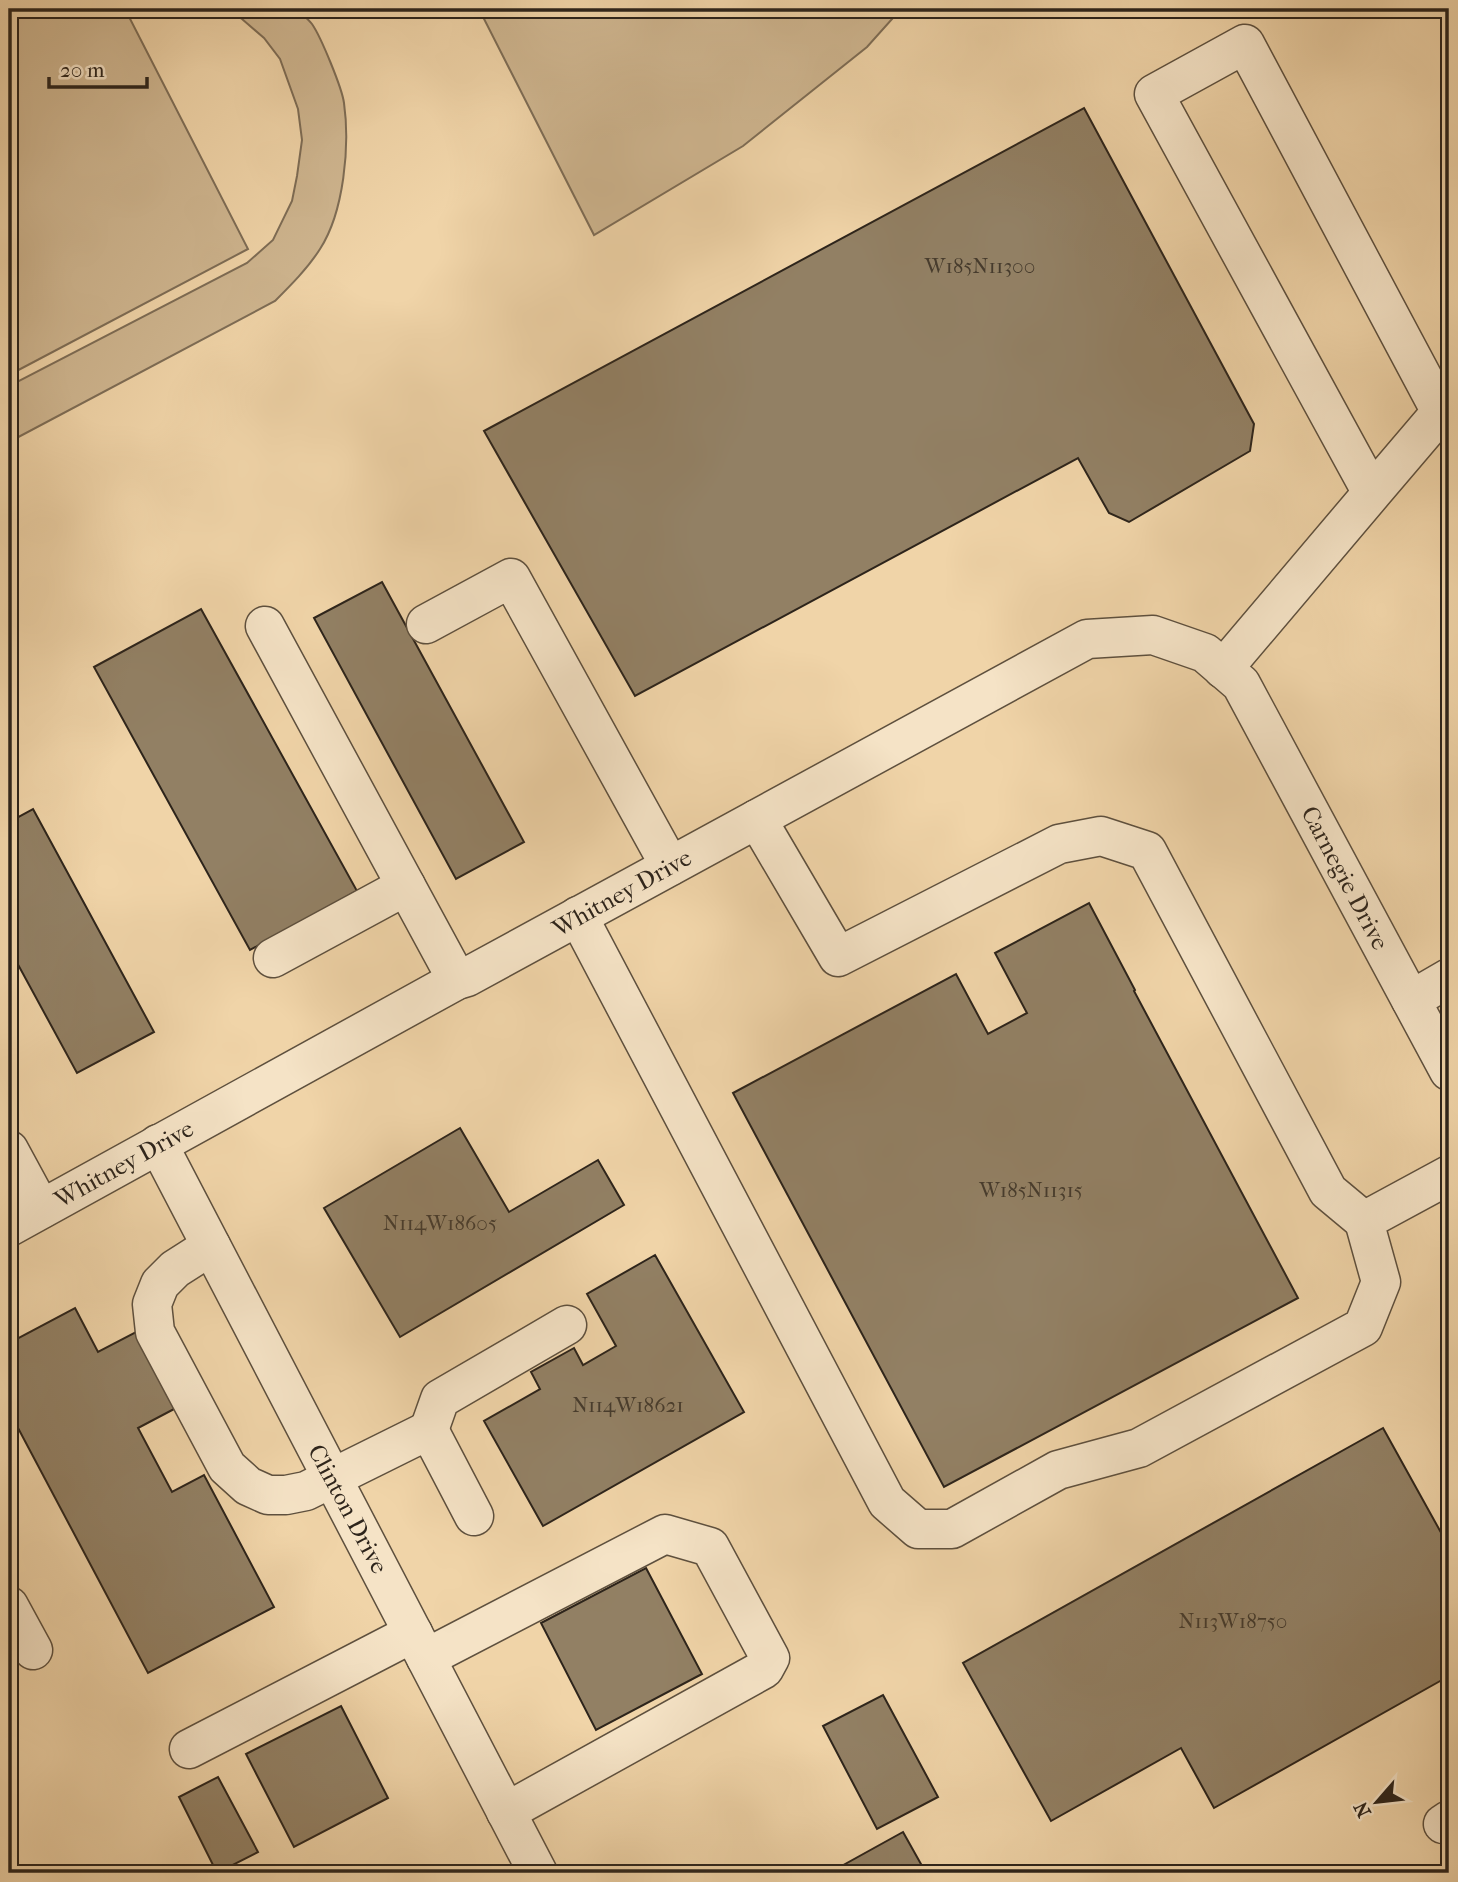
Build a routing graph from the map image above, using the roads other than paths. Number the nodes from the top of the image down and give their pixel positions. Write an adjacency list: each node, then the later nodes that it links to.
1 (1372, 493): 1 (street); 4 (street)
2 (426, 624): 6 (street)
3 (265, 626): 7 (street)
4 (1232, 677): 5 (street, Whitney Drive); 12 (street, Carnegie Drive)
5 (757, 819): 6 (street, Whitney Drive); 18 (street)
6 (670, 866): 8 (street, Whitney Drive)
7 (407, 886): 9 (street); 11 (street)
8 (578, 916): 11 (street, Whitney Drive); 18 (street)
9 (273, 958)
10 (1449, 978): 12 (street)
11 (457, 980): 14 (street, Whitney Drive)
12 (1411, 1000): 13 (street, Carnegie Drive)
13 (1449, 1071)
14 (159, 1144): 17 (street, Whitney Drive); 19 (street, Clinton Drive)
15 (9, 1150): 17 (street)
16 (1449, 1175): 18 (street)
17 (25, 1218)
18 (1364, 1221)
19 (211, 1246): 22 (street, Clinton Drive); 22 (street)
20 (567, 1325): 21 (street)
21 (429, 1430): 22 (street); 23 (street)
22 (333, 1479): 25 (street, Clinton Drive)
23 (474, 1516)
24 (9, 1606): 26 (street)
25 (420, 1645): 27 (street); 28 (street, Clinton Drive); 28 (street)
26 (33, 1650)
27 (189, 1749)
28 (506, 1812): 29 (street, Clinton Drive)
29 (538, 1873)

